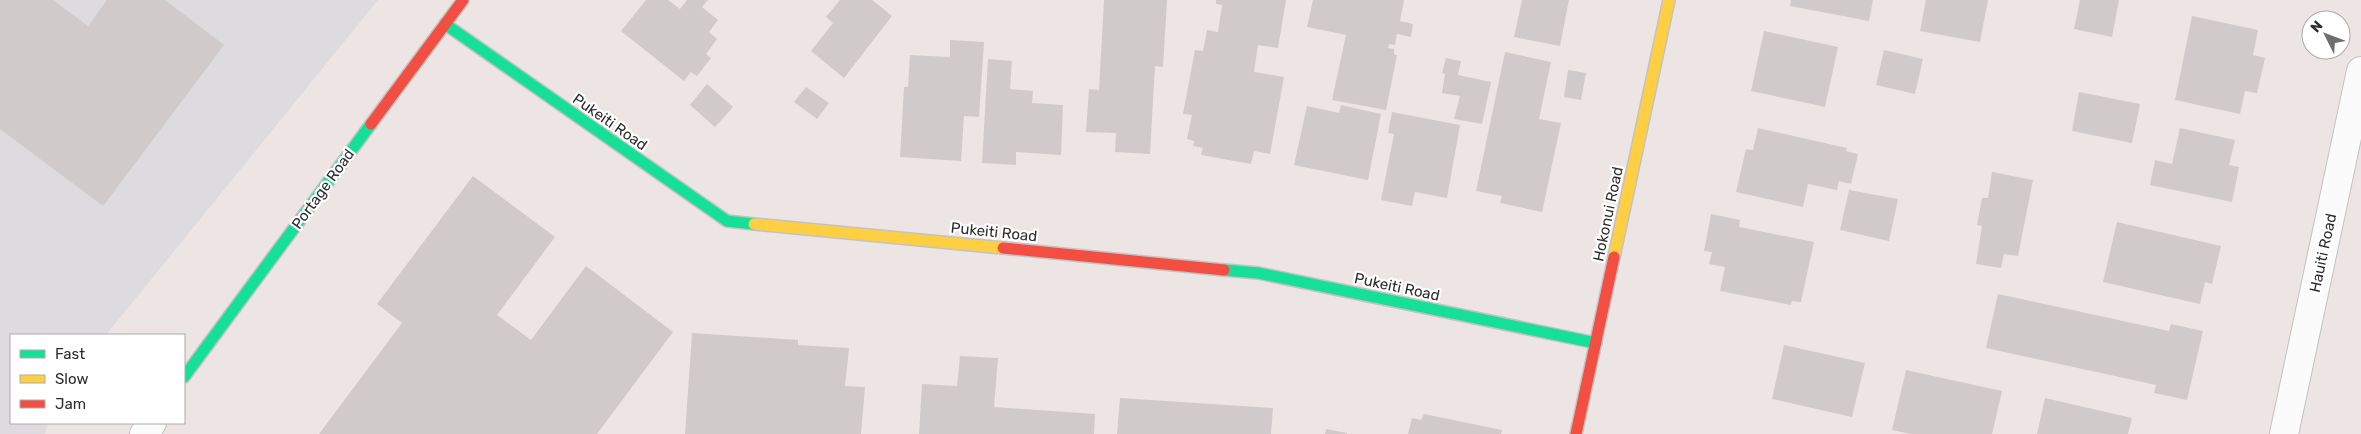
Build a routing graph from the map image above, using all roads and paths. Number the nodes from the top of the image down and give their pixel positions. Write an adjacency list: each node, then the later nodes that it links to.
1 (463, 0): 3 (street, Portage Road)
2 (1669, 0): 5 (street, Hokonui Road)
3 (445, 24): 5 (street, Pukeiti Road); 6 (street, Portage Road)
4 (2361, 71): 8 (street, Hauiti Road)
5 (1596, 343): 7 (street, Hokonui Road)
6 (185, 376)
7 (1576, 434)
8 (2284, 434)

